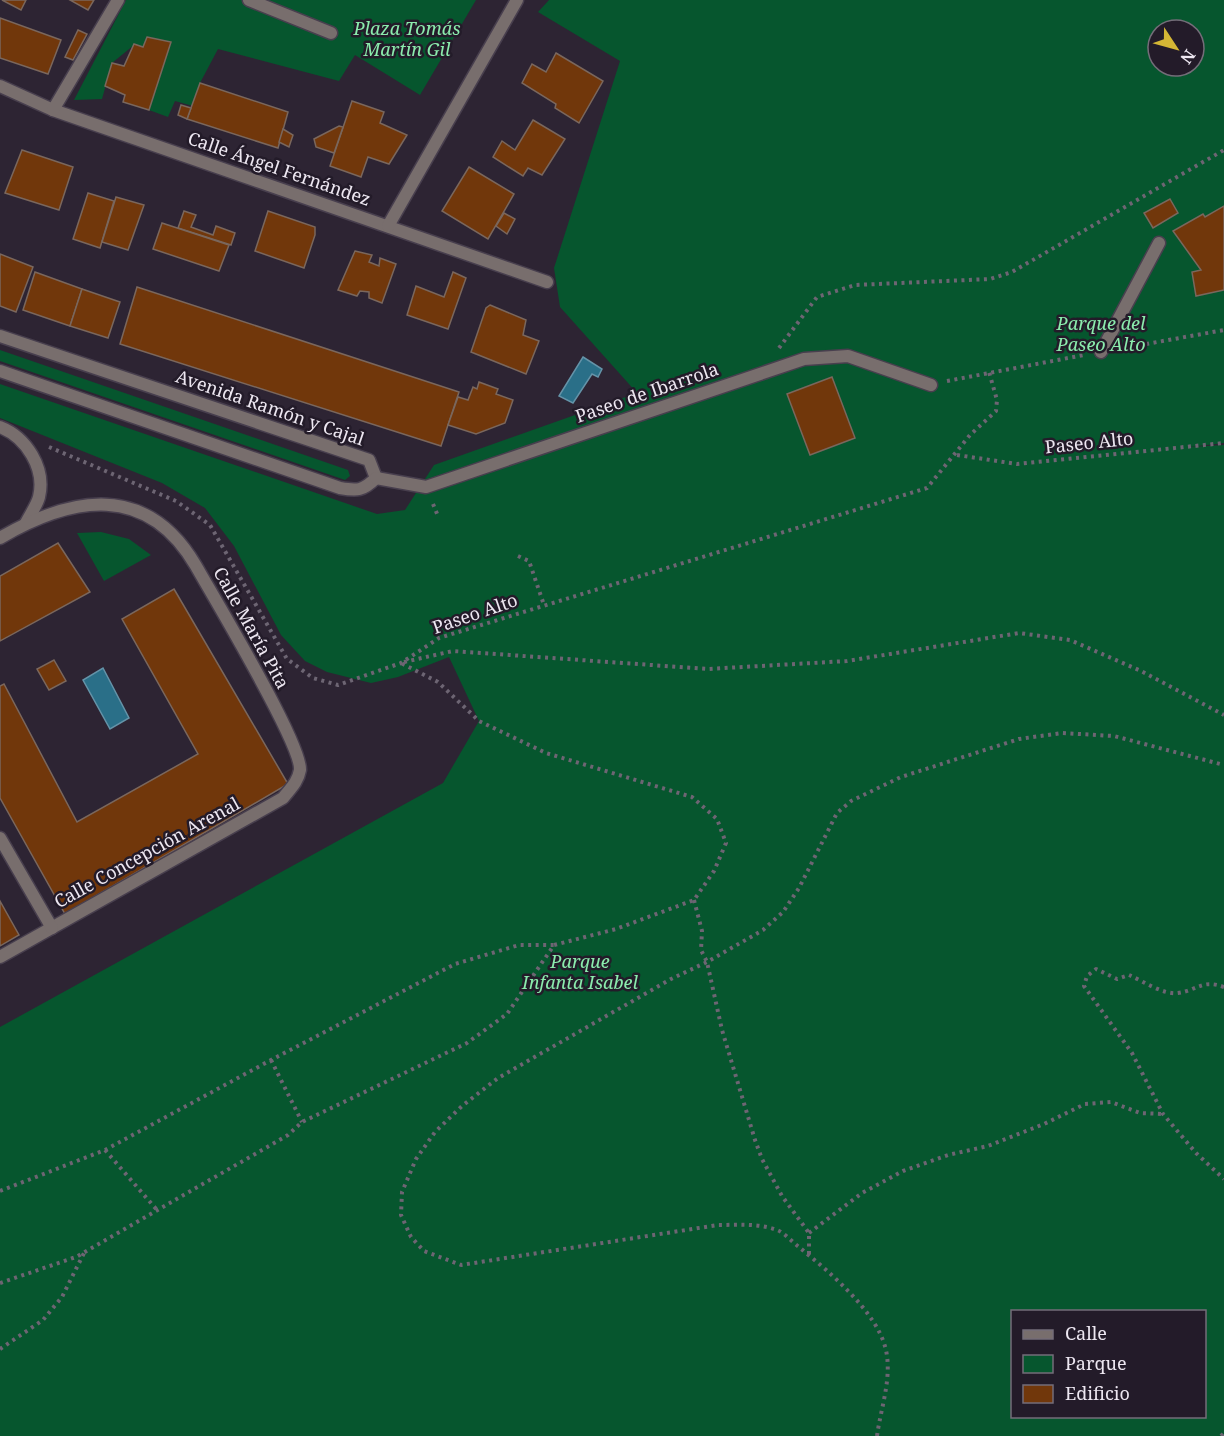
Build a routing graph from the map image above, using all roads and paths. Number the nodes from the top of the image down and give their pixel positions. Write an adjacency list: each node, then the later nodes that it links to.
1 (118, 0): 6 (street)
2 (249, 0): 4 (street)
3 (517, 0): 8 (street)
4 (331, 33)
5 (0, 86): 6 (street, Calle Ángel Fernández)
6 (53, 110): 8 (street, Calle Ángel Fernández)
7 (1224, 150): 16 (path)
8 (388, 226): 10 (street, Calle Ángel Fernández)
9 (1160, 243): 13 (street)
10 (547, 282)
11 (1224, 330): 13 (path)
12 (0, 336): 22 (street, Avenida Ramón y Cajal)
13 (1101, 352): 15 (path)
14 (0, 371): 22 (street)
15 (989, 372): 17 (path); 21 (path, Paseo Alto)
16 (759, 374): 17 (street, Paseo de Ibarrola); 22 (street, Paseo de Ibarrola)
17 (931, 385)
18 (0, 427): 23 (street)
19 (1224, 443): 21 (path, Paseo Alto)
20 (45, 446): 27 (path, Paseo Alto)
21 (957, 454): 26 (path, Paseo Alto)
22 (376, 478)
23 (26, 523): 24 (street, Calle María Pita); 30 (street, Calle María Pita)
24 (0, 538)
25 (518, 556): 26 (path)
26 (544, 605): 27 (path, Paseo Alto)
27 (401, 663): 28 (path); 32 (path)
28 (1224, 715)
29 (1224, 765): 36 (path)
30 (300, 769): 33 (street, Calle Concepción Arenal)
31 (0, 838): 33 (street)
32 (694, 900): 34 (path); 36 (path)
33 (52, 928): 35 (street, Calle Concepción Arenal)
34 (554, 945): 38 (path); 40 (path)
35 (0, 957)
36 (707, 962): 45 (path); 47 (path)
37 (1224, 987): 39 (path)
38 (271, 1060): 40 (path); 41 (path)
39 (1163, 1114): 42 (path); 45 (path)
40 (302, 1122): 44 (path)
41 (105, 1150): 43 (path); 44 (path)
42 (1224, 1179)
43 (0, 1191)
44 (157, 1210): 46 (path)
45 (809, 1233): 47 (path)
46 (84, 1252): 48 (path); 49 (path)
47 (809, 1256): 50 (path)
48 (0, 1284)
49 (0, 1349)
50 (878, 1436)

